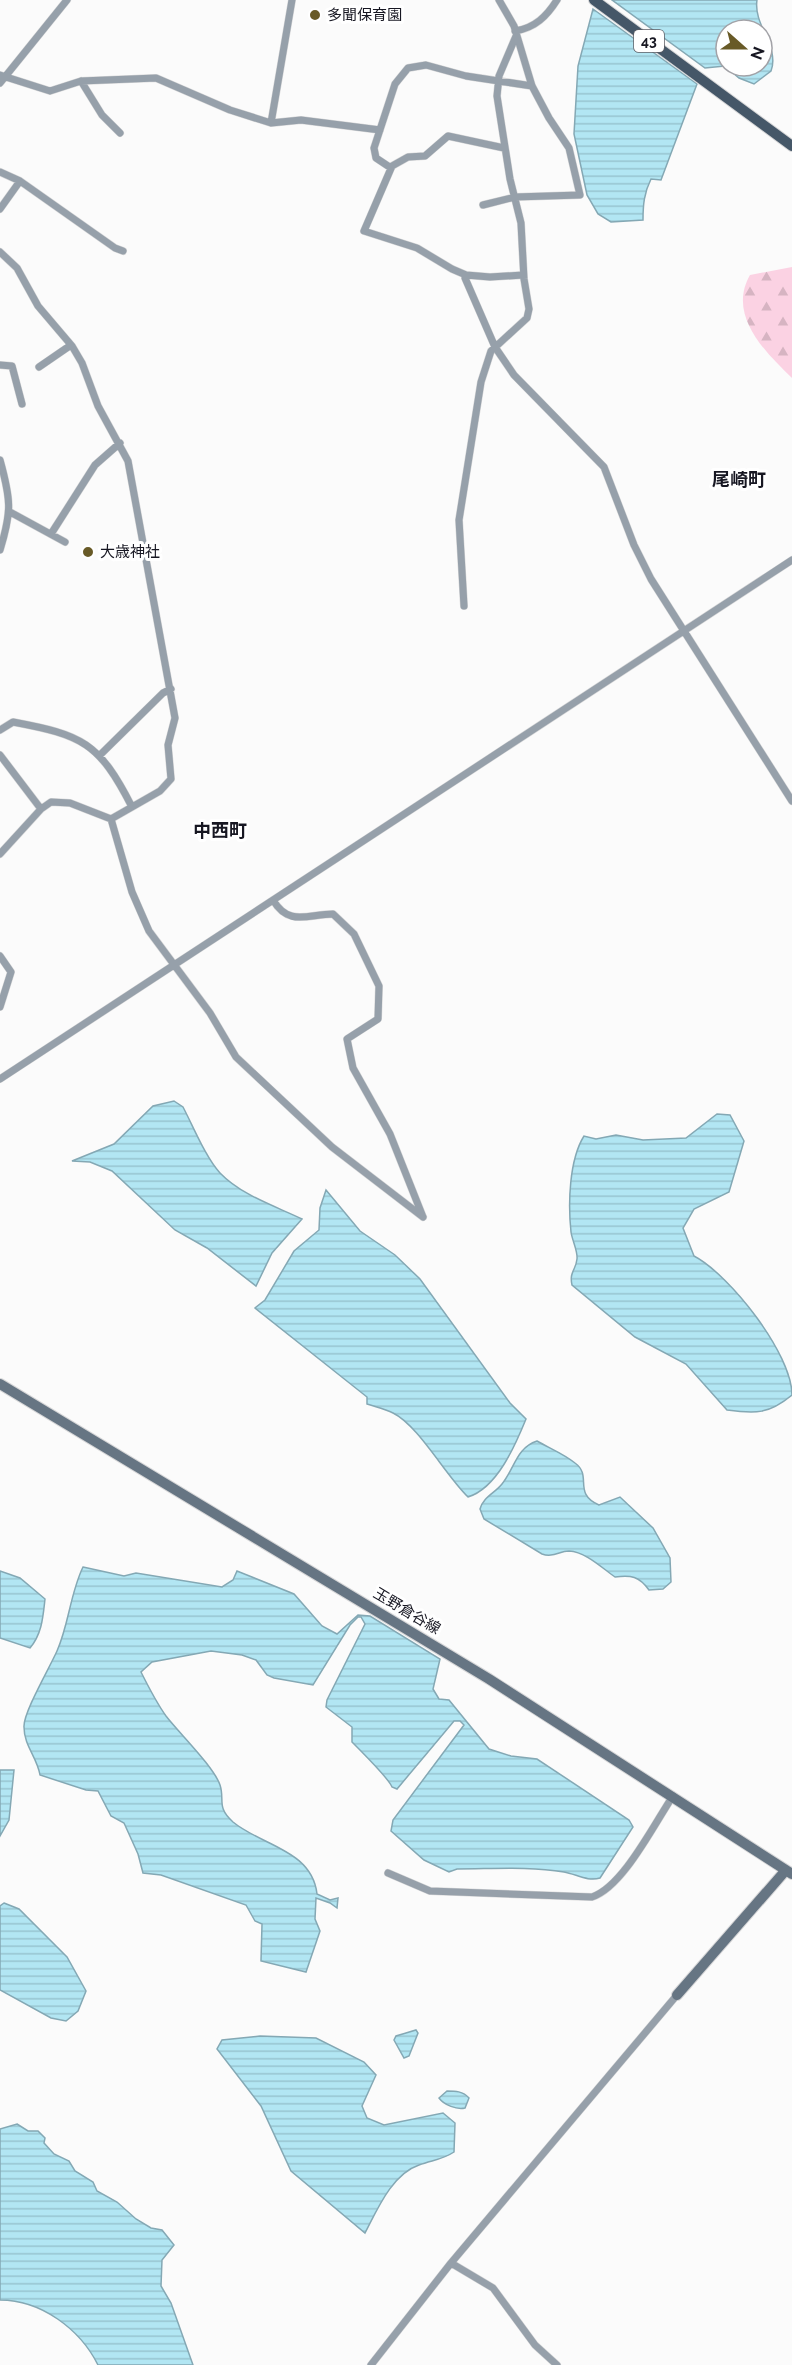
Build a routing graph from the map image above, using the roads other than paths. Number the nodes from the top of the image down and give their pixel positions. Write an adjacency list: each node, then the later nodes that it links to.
1 (67, 0): 7 (street)
2 (292, 0): 11 (street)
3 (499, 0): 6 (street)
4 (557, 0): 6 (street)
5 (594, 0): 14 (main road, 43)
6 (516, 33): 8 (street); 10 (street)
7 (1, 79): 9 (street)
8 (498, 79): 10 (street); 12 (street); 15 (street)
9 (81, 81): 11 (street); 13 (street)
10 (532, 86): 19 (street)
11 (271, 123): 12 (street)
12 (380, 130): 16 (street)
13 (120, 133)
14 (792, 146)
15 (504, 148): 16 (street); 19 (street)
16 (391, 168): 24 (street)
17 (0, 172): 18 (street)
18 (20, 181): 21 (street); 22 (street)
19 (515, 197): 20 (street); 25 (street)
20 (483, 205)
21 (0, 209)
22 (123, 251)
23 (0, 252): 26 (street)
24 (466, 274): 25 (street); 27 (street)
25 (524, 275): 27 (street)
26 (71, 345): 29 (street); 31 (street)
27 (495, 347): 38 (street); 39 (street)
28 (0, 365): 30 (street)
29 (39, 367)
30 (22, 404)
31 (120, 443): 34 (street); 40 (street)
32 (0, 460): 33 (street)
33 (10, 512): 34 (street); 36 (street)
34 (51, 534): 35 (street)
35 (65, 542)
36 (0, 550)
37 (792, 560): 39 (street)
38 (464, 606)
39 (682, 632): 44 (street); 49 (street)
40 (171, 689): 43 (street); 45 (street)
41 (0, 730): 43 (street)
42 (0, 755): 46 (street)
43 (99, 756): 45 (street)
44 (792, 801)
45 (132, 807): 47 (street)
46 (41, 809): 47 (street); 48 (street)
47 (111, 819): 51 (street)
48 (0, 854)
49 (273, 900): 51 (street); 51 (street)
50 (0, 956): 52 (street)
51 (174, 964): 53 (street)
52 (0, 1007)
53 (0, 1079)
54 (0, 1384): 55 (main road, 玉野倉谷線)
55 (672, 1796): 56 (main road, 玉野倉谷線); 57 (street)
56 (790, 1869): 58 (main road)
57 (388, 1873)
58 (677, 1995): 59 (street)
59 (451, 2263): 60 (street); 61 (street)
60 (371, 2365)
61 (557, 2365)

